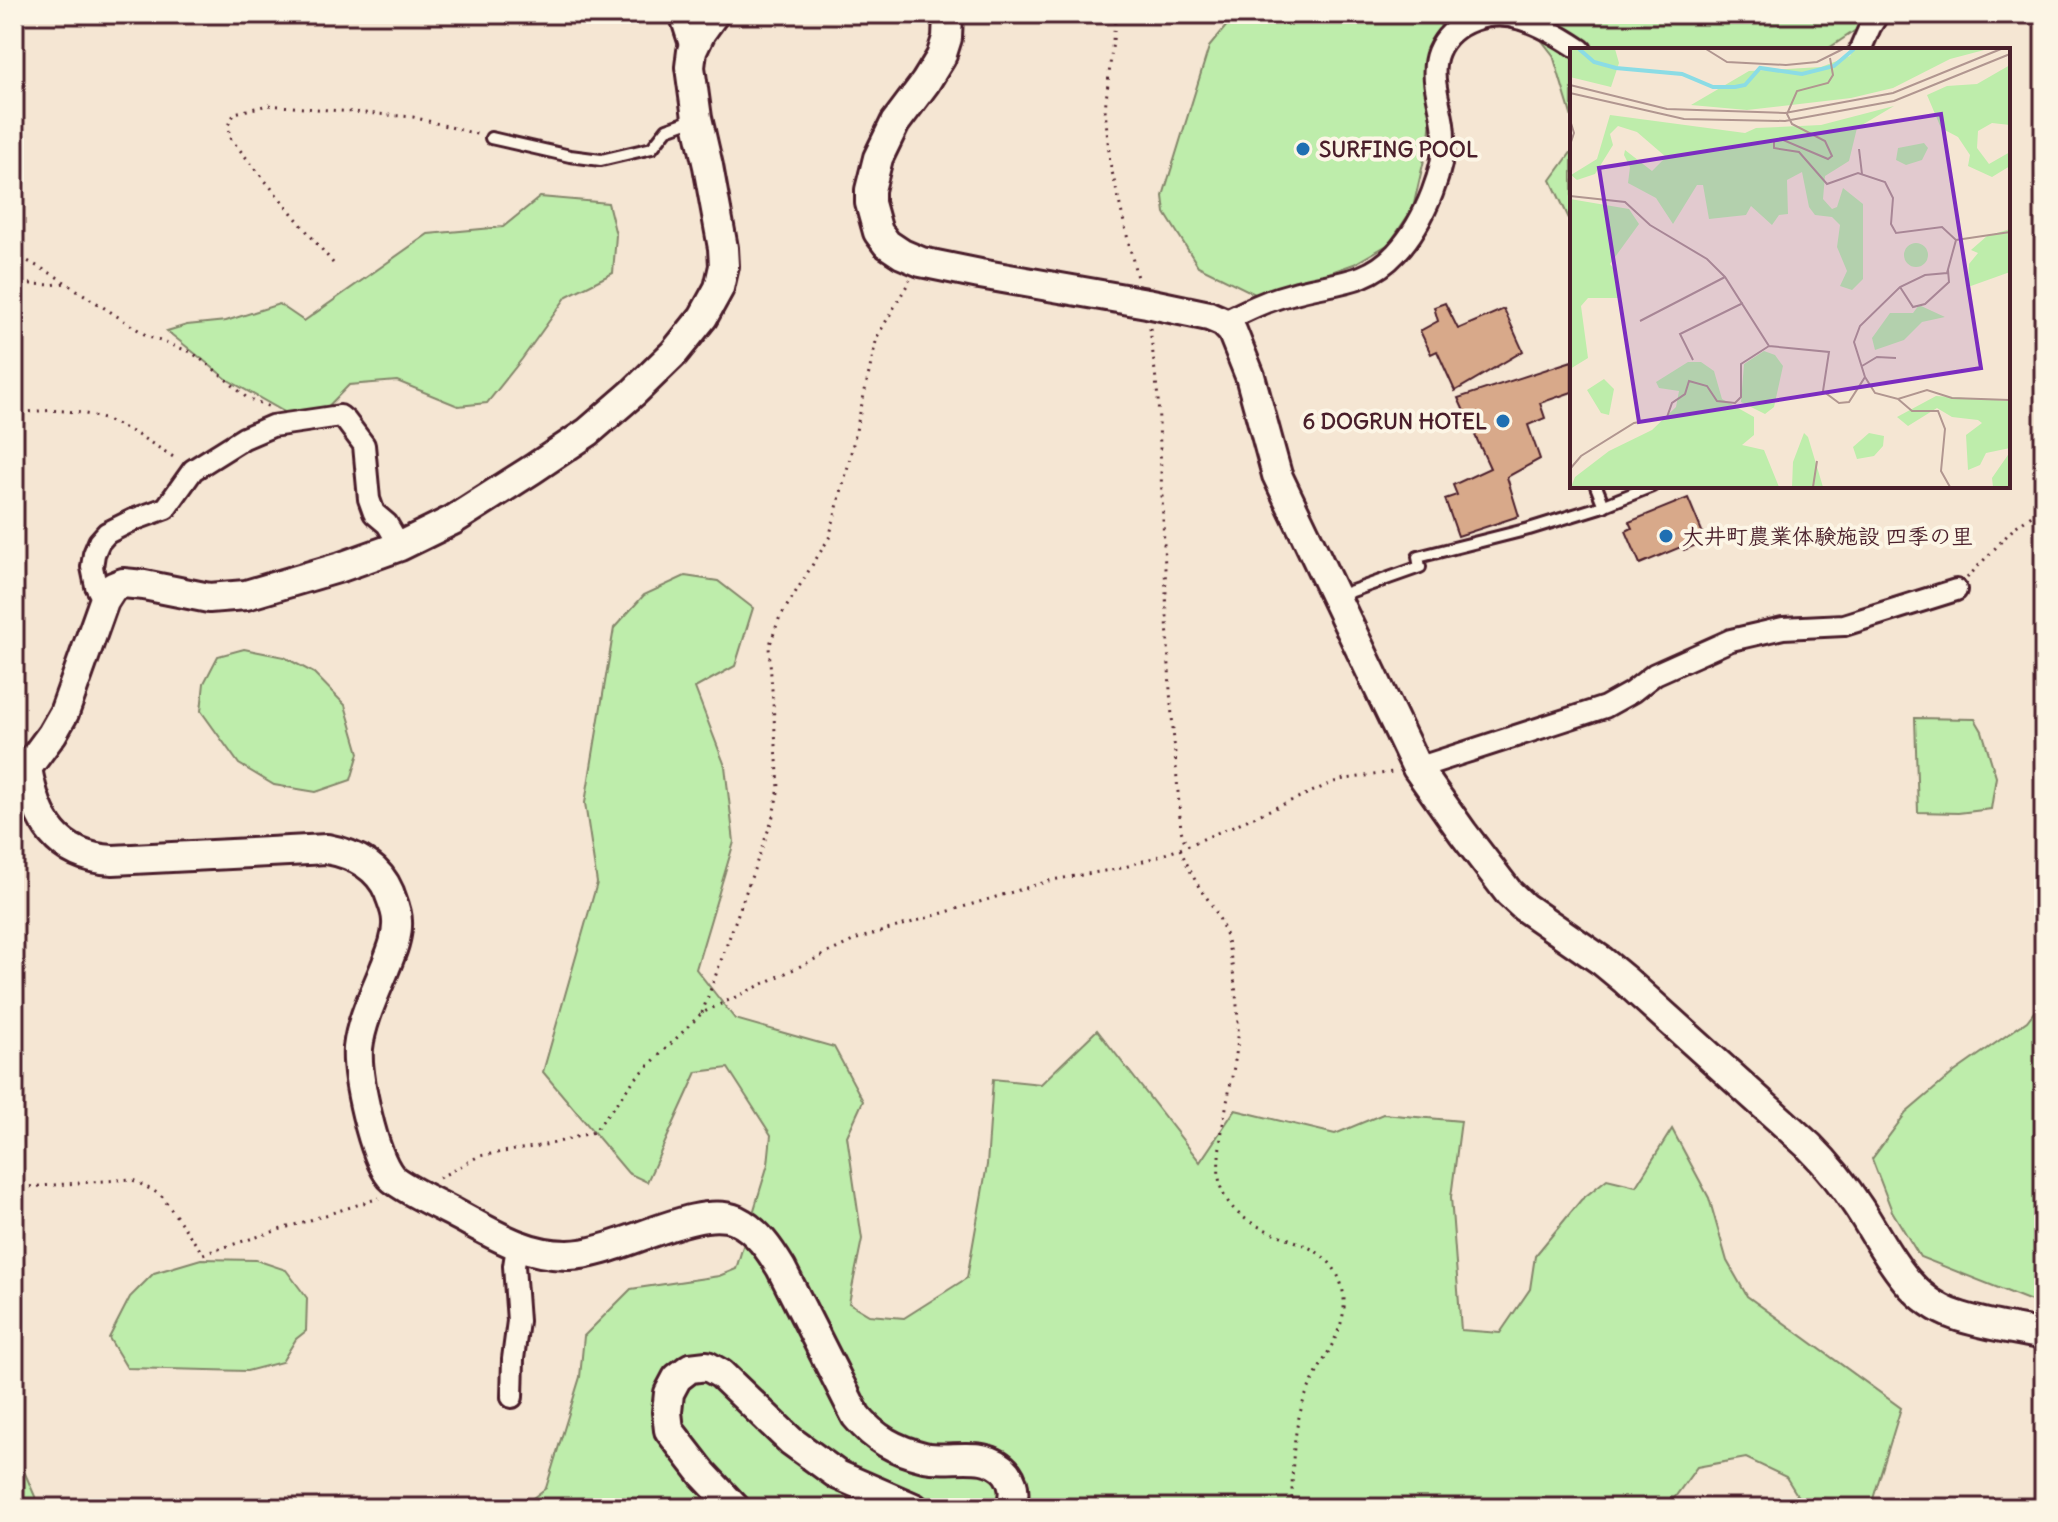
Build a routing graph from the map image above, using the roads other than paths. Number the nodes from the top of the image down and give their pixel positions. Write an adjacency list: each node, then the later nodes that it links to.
1 (680, 14): 7 (street)
2 (714, 14): 7 (street)
3 (948, 14): 10 (street)
4 (1878, 14): 6 (street)
5 (1578, 48): 10 (street)
6 (1861, 48)
7 (692, 51): 8 (street)
8 (697, 118): 9 (lane); 14 (street)
9 (491, 138)
10 (1223, 322): 16 (street)
11 (1597, 488): 13 (lane)
12 (1647, 488): 13 (lane)
13 (1604, 506): 16 (lane)
14 (400, 546): 17 (street); 17 (street)
15 (1956, 590): 18 (street)
16 (1336, 597): 18 (street)
17 (104, 601): 19 (street)
18 (1417, 768): 21 (street)
19 (21, 773): 20 (street)
20 (517, 1247): 22 (street); 25 (street)
21 (2044, 1335)
22 (512, 1397)
23 (735, 1508): 24 (street)
24 (914, 1508)
25 (1011, 1508)

